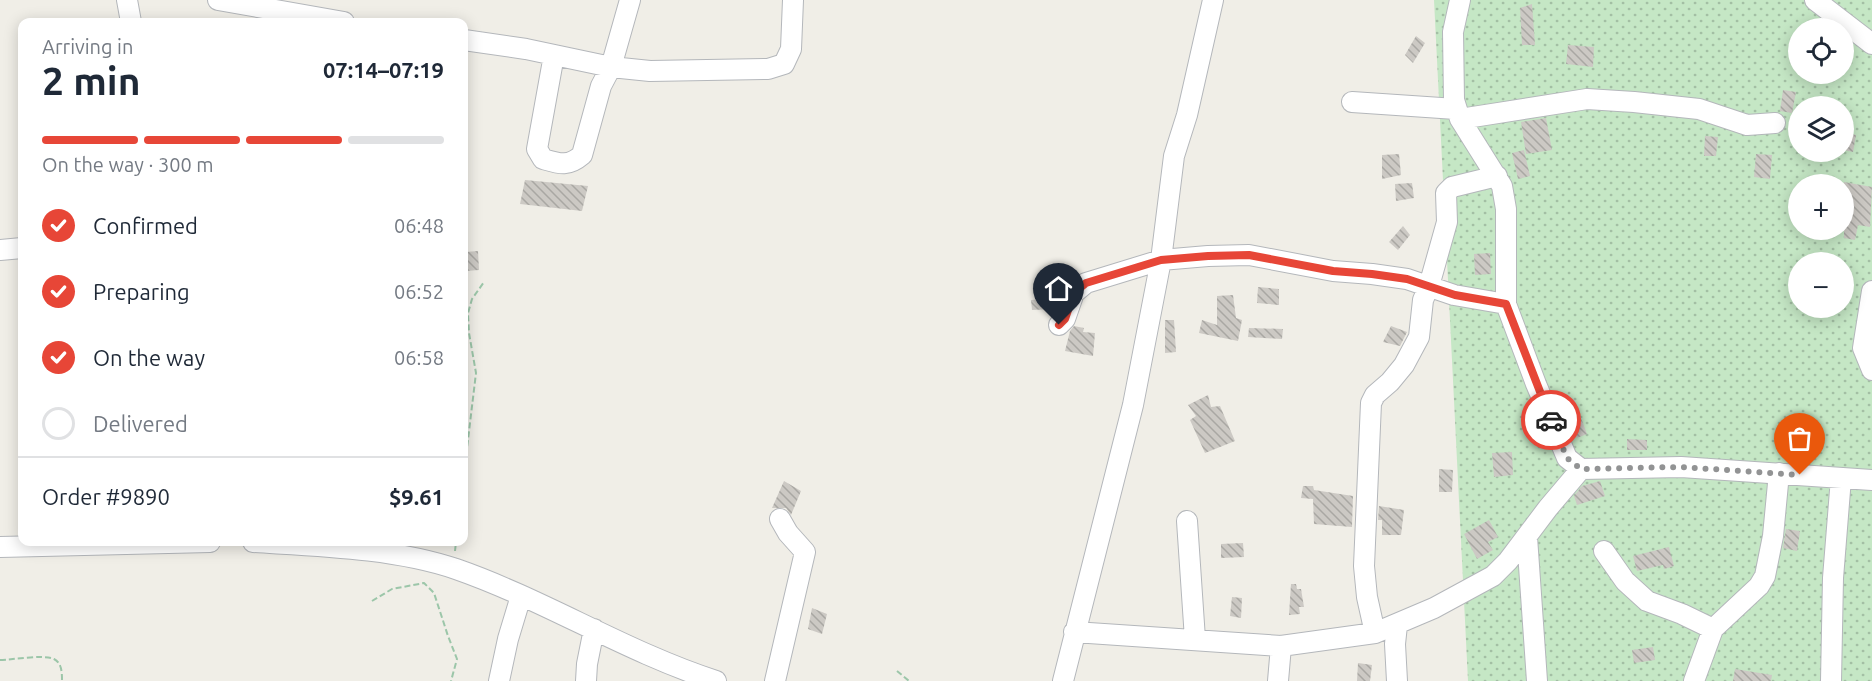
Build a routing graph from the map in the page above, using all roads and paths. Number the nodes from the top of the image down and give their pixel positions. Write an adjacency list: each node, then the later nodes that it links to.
1 (127, 0): 8 (street)
2 (218, 0): 9 (street)
3 (630, 0): 13 (street)
4 (793, 0): 13 (street)
5 (1213, 0): 20 (street)
6 (1460, 0): 15 (street)
7 (1815, 0): 11 (street)
8 (130, 18)
9 (321, 18)
10 (468, 41): 12 (street)
11 (1872, 44)
12 (554, 55): 13 (street); 13 (street)
13 (611, 67)
14 (1352, 102): 15 (street)
15 (1458, 114): 16 (street); 17 (street)
16 (1775, 123)
17 (1497, 176): 22 (street); 24 (street)
18 (18, 248): 19 (street)
19 (0, 250)
20 (1161, 260): 22 (street); 27 (street); 46 (street)
21 (484, 282): 25 (path)
22 (1429, 286): 24 (street); 47 (street)
23 (1872, 291): 28 (street)
24 (1506, 304): 30 (street)
25 (468, 313)
26 (468, 324): 29 (path)
27 (1059, 325)
28 (1872, 370)
29 (468, 442)
30 (1581, 469): 31 (street); 36 (street)
31 (1779, 473): 32 (street); 45 (street)
32 (1841, 478): 33 (street); 65 (street)
33 (1872, 480)
34 (780, 519): 58 (street)
35 (1187, 521): 48 (street)
36 (1527, 537): 43 (street); 63 (street)
37 (42, 546): 39 (street)
38 (313, 546): 41 (street)
39 (0, 547)
40 (1604, 551): 45 (street)
41 (521, 596): 44 (street); 55 (street)
42 (372, 601): 54 (path)
43 (1397, 625): 47 (street); 62 (street)
44 (594, 629): 52 (street); 56 (street)
45 (1713, 629): 64 (street)
46 (1074, 632): 48 (street); 60 (street)
47 (1375, 633): 49 (street)
48 (1195, 639): 49 (street)
49 (1281, 646): 61 (street)
50 (0, 660): 53 (path)
51 (897, 670): 59 (path)
52 (684, 676): 57 (street)
53 (62, 681)
54 (451, 681)
55 (499, 681)
56 (586, 681)
57 (716, 681)
58 (776, 681)
59 (909, 681)
60 (1064, 681)
61 (1278, 681)
62 (1397, 681)
63 (1537, 681)
64 (1694, 681)
65 (1831, 681)

